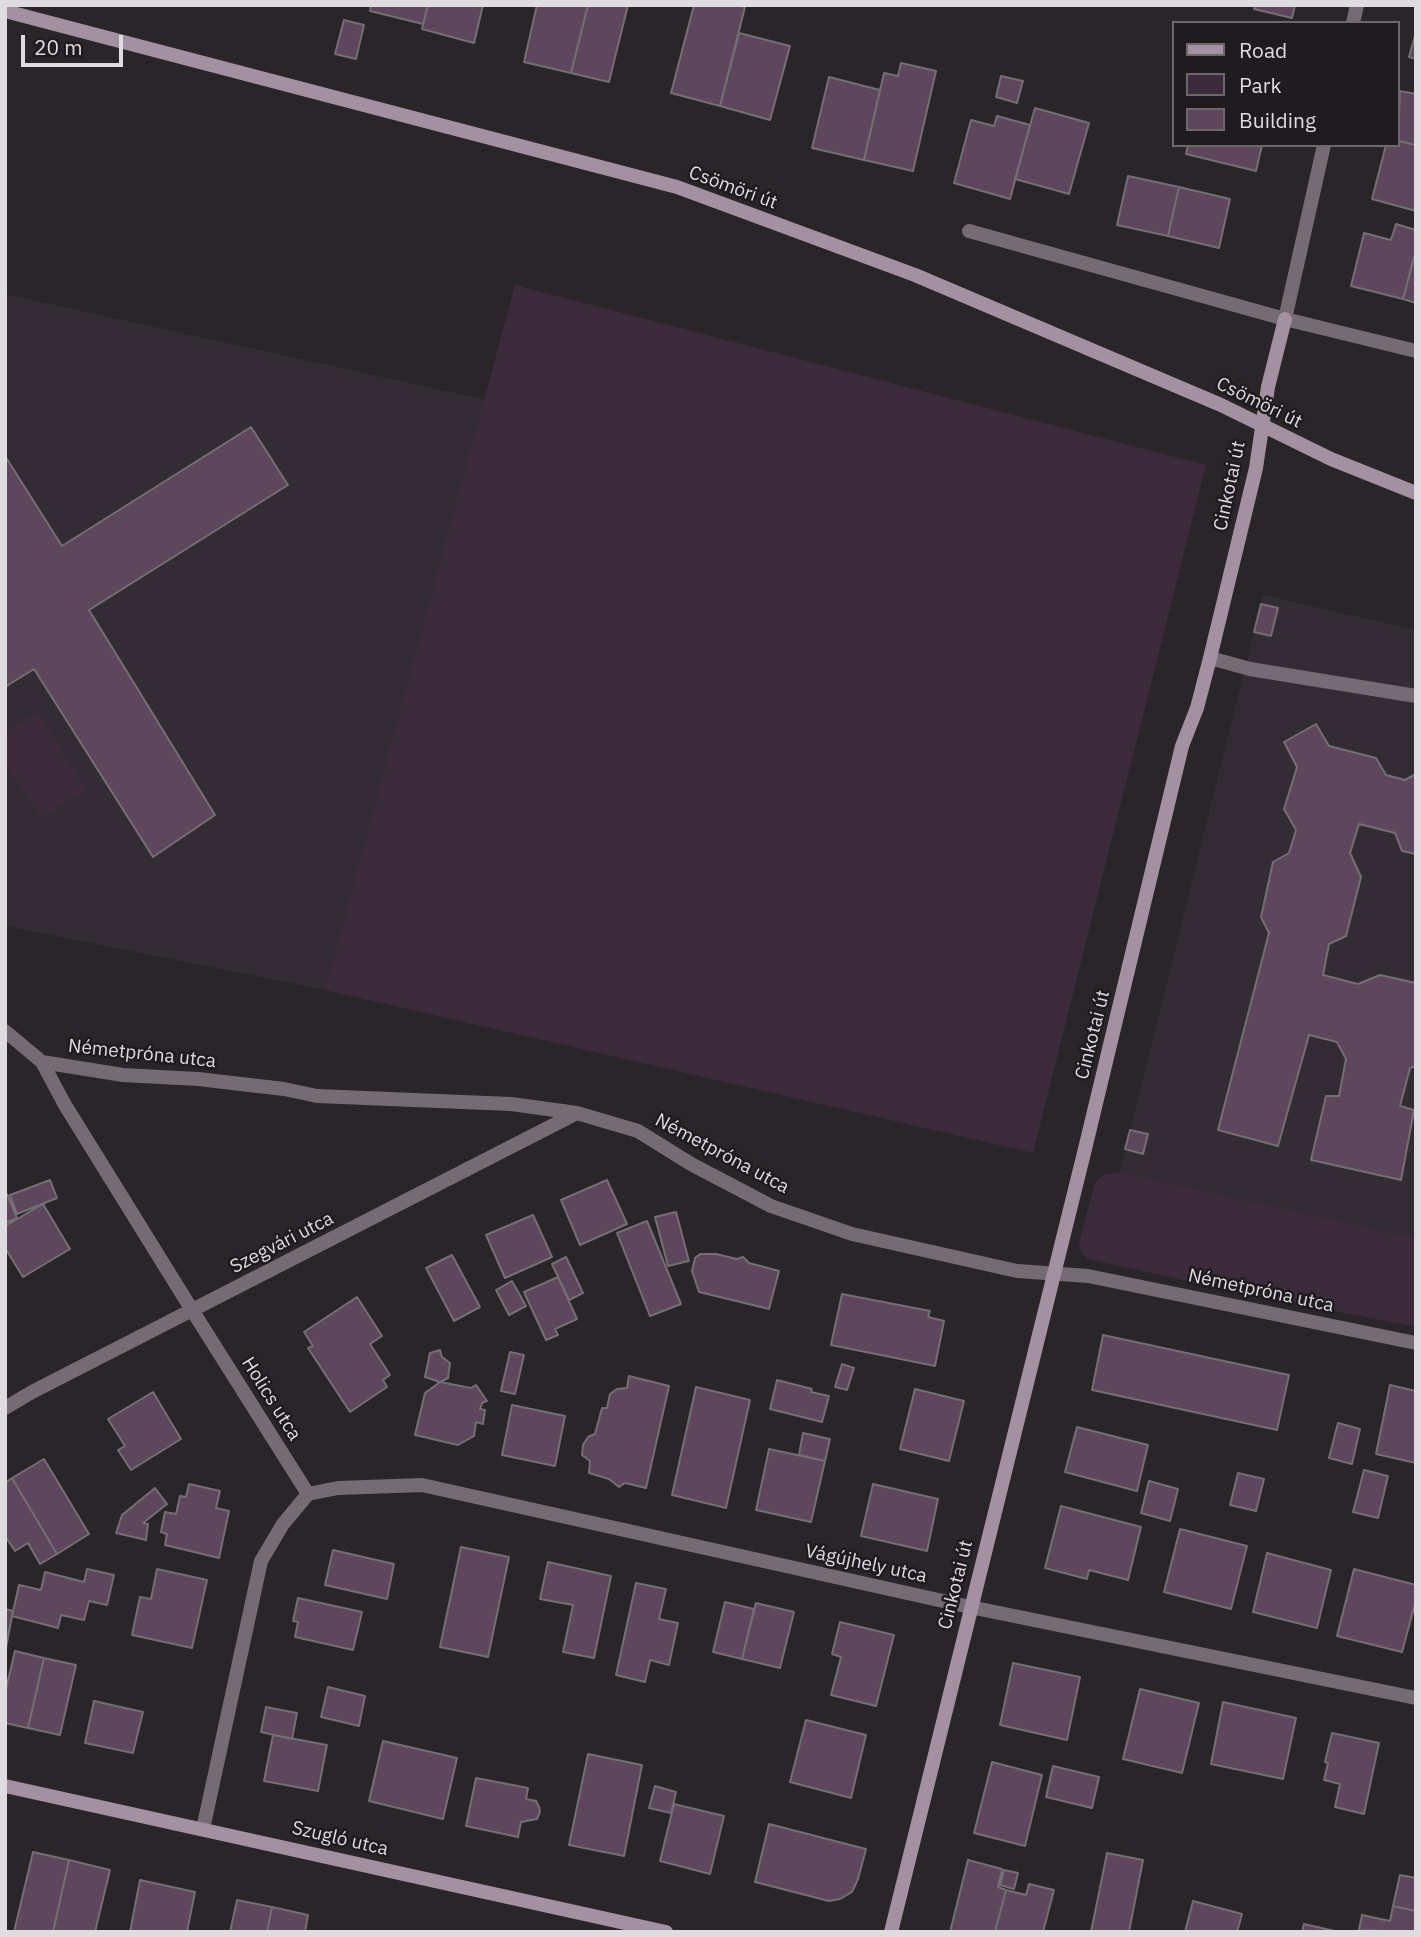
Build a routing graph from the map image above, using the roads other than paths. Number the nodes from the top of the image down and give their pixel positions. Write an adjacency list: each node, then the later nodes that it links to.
1 (5, 10): 6 (street, Csömöri út)
2 (1324, 147): 4 (street, Cinkotai út)
3 (969, 232): 4 (street)
4 (1285, 319): 5 (street); 6 (street, Cinkotai út)
5 (1416, 351)
6 (1262, 425): 7 (street, Csömöri út); 8 (street, Cinkotai út)
7 (1416, 493)
8 (1210, 658): 9 (street); 13 (street, Cinkotai út)
9 (1416, 696)
10 (5, 1031): 11 (street, Holics utca)
11 (42, 1062): 12 (street, Németpróna utca); 14 (street, Holics utca)
12 (578, 1113): 13 (street, Németpróna utca); 14 (street, Szegvári utca)
13 (1053, 1273): 15 (street, Németpróna utca); 18 (street, Cinkotai út)
14 (192, 1310): 16 (street, Szegvári utca); 17 (street, Holics utca)
15 (1416, 1343)
16 (5, 1408)
17 (308, 1494): 18 (street, Vágújhely utca); 21 (street)
18 (970, 1607): 19 (street, Vágújhely utca); 23 (street, Cinkotai út)
19 (1416, 1698)
20 (5, 1786): 21 (street, Szugló utca)
21 (203, 1829): 22 (street, Szugló utca)
22 (666, 1932)
23 (891, 1932)

